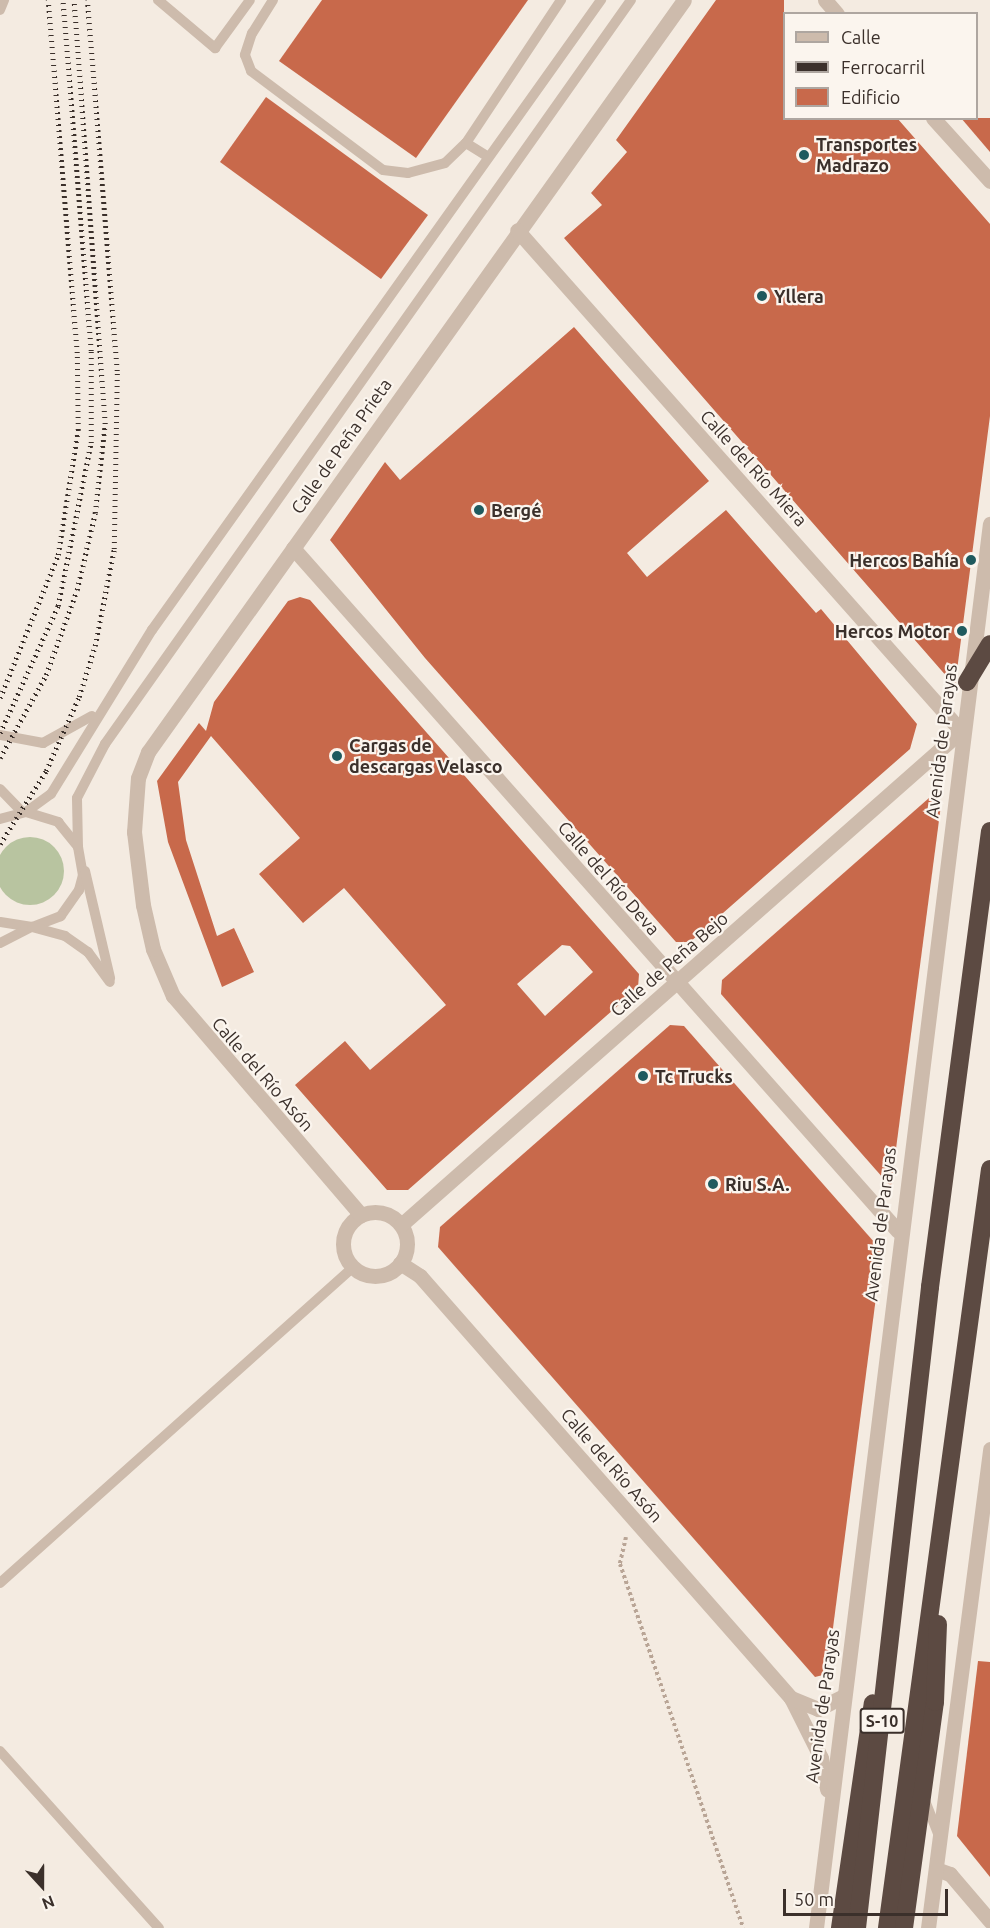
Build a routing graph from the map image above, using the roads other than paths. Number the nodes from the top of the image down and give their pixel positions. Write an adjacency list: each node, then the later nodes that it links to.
1 (4, 0): 10 (lane)
2 (158, 0): 3 (lane)
3 (250, 0)
4 (273, 0): 13 (lane)
5 (561, 0): 13 (lane)
6 (601, 0): 14 (lane)
7 (631, 0): 28 (lane, Calle de Peña Prieta)
8 (684, 0): 16 (street, Calle de Peña Prieta)
9 (825, 0): 11 (street)
10 (0, 10)
11 (835, 12)
12 (935, 120): 15 (street)
13 (466, 143): 14 (lane)
14 (488, 157): 21 (lane)
15 (990, 181)
16 (517, 230): 18 (street, Calle de Peña Prieta); 22 (street, Calle del Río Miera)
17 (990, 525): 20 (street, Avenida de Parayas)
18 (293, 548): 33 (street, Calle de Peña Prieta); 34 (street, Calle del Río Deva)
19 (990, 644): 20 (highway)
20 (968, 682): 22 (street, Avenida de Parayas)
21 (99, 709): 23 (lane); 25 (lane)
22 (961, 731): 34 (street, Calle de Peña Bejo); 38 (street, Avenida de Parayas)
23 (0, 735)
24 (0, 789): 25 (lane)
25 (24, 812): 26 (lane); 28 (lane)
26 (0, 819)
27 (990, 831): 42 (highway, S-10)
28 (78, 848): 29 (lane)
29 (82, 860): 31 (lane); 31 (lane)
30 (0, 922): 31 (lane)
31 (32, 927): 32 (lane)
32 (0, 942)
33 (153, 949): 36 (street, Calle del Río Asón)
34 (677, 984): 37 (street, Calle de Peña Bejo); 38 (street, Calle del Río Deva)
35 (990, 1169): 43 (highway, S-10)
36 (361, 1215): 37 (street); 40 (street)
37 (401, 1226): 39 (street)
38 (898, 1231): 45 (street, Avenida de Parayas)
39 (400, 1263): 40 (street); 46 (street, Calle del Río Asón)
40 (353, 1267): 44 (lane)
41 (990, 1449): 50 (street)
42 (904, 1515): 55 (highway); 56 (highway, S-10)
43 (943, 1520): 48 (highway); 57 (highway, S-10)
44 (0, 1583)
45 (844, 1696): 46 (street, Calle del Río Asón); 49 (street, Avenida de Parayas)
46 (791, 1698): 49 (street, Calle del Río Asón)
47 (0, 1750): 53 (lane)
48 (922, 1795): 50 (lane); 58 (highway)
49 (829, 1799): 54 (street, Avenida de Parayas)
50 (940, 1839): 51 (street)
51 (936, 1869): 52 (street); 59 (street)
52 (990, 1922)
53 (159, 1928)
54 (816, 1928)
55 (840, 1928)
56 (857, 1928)
57 (887, 1928)
58 (904, 1928)
59 (928, 1928)

